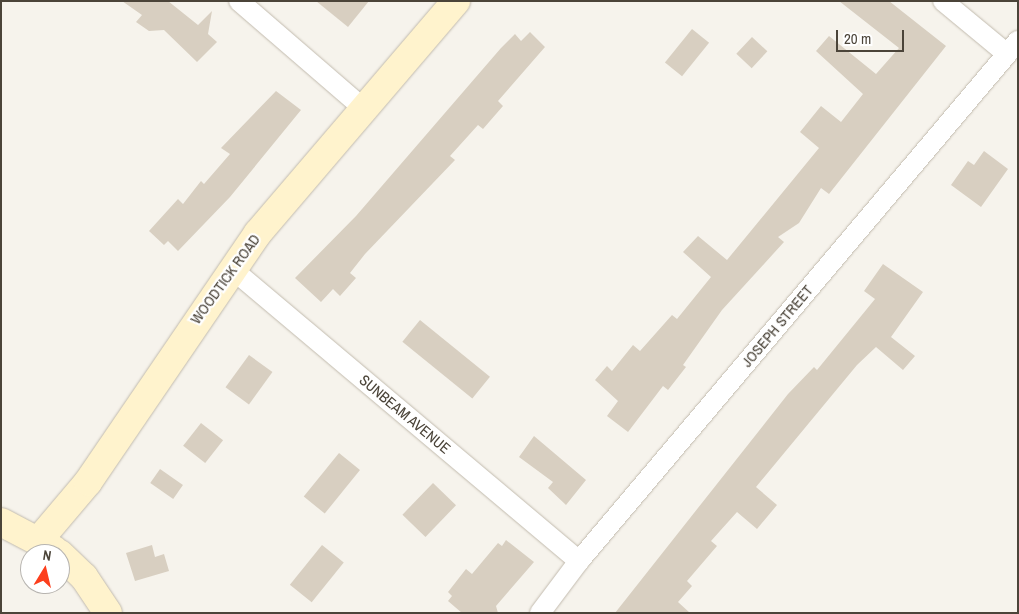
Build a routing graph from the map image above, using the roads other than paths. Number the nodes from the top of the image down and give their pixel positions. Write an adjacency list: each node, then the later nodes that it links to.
1 (239, 1): 5 (street)
2 (456, 1): 5 (main road, WOODTICK ROAD)
3 (943, 1): 4 (street)
4 (1013, 47): 10 (street, JOSEPH STREET)
5 (363, 108): 6 (main road, WOODTICK ROAD)
6 (232, 268): 9 (main road, WOODTICK ROAD); 10 (street, SUNBEAM AVENUE)
7 (1, 522): 8 (main road)
8 (43, 544)
9 (56, 544)
10 (579, 561): 13 (street, JOSEPH STREET)
11 (70, 564): 12 (main road)
12 (108, 613)
13 (540, 613)

